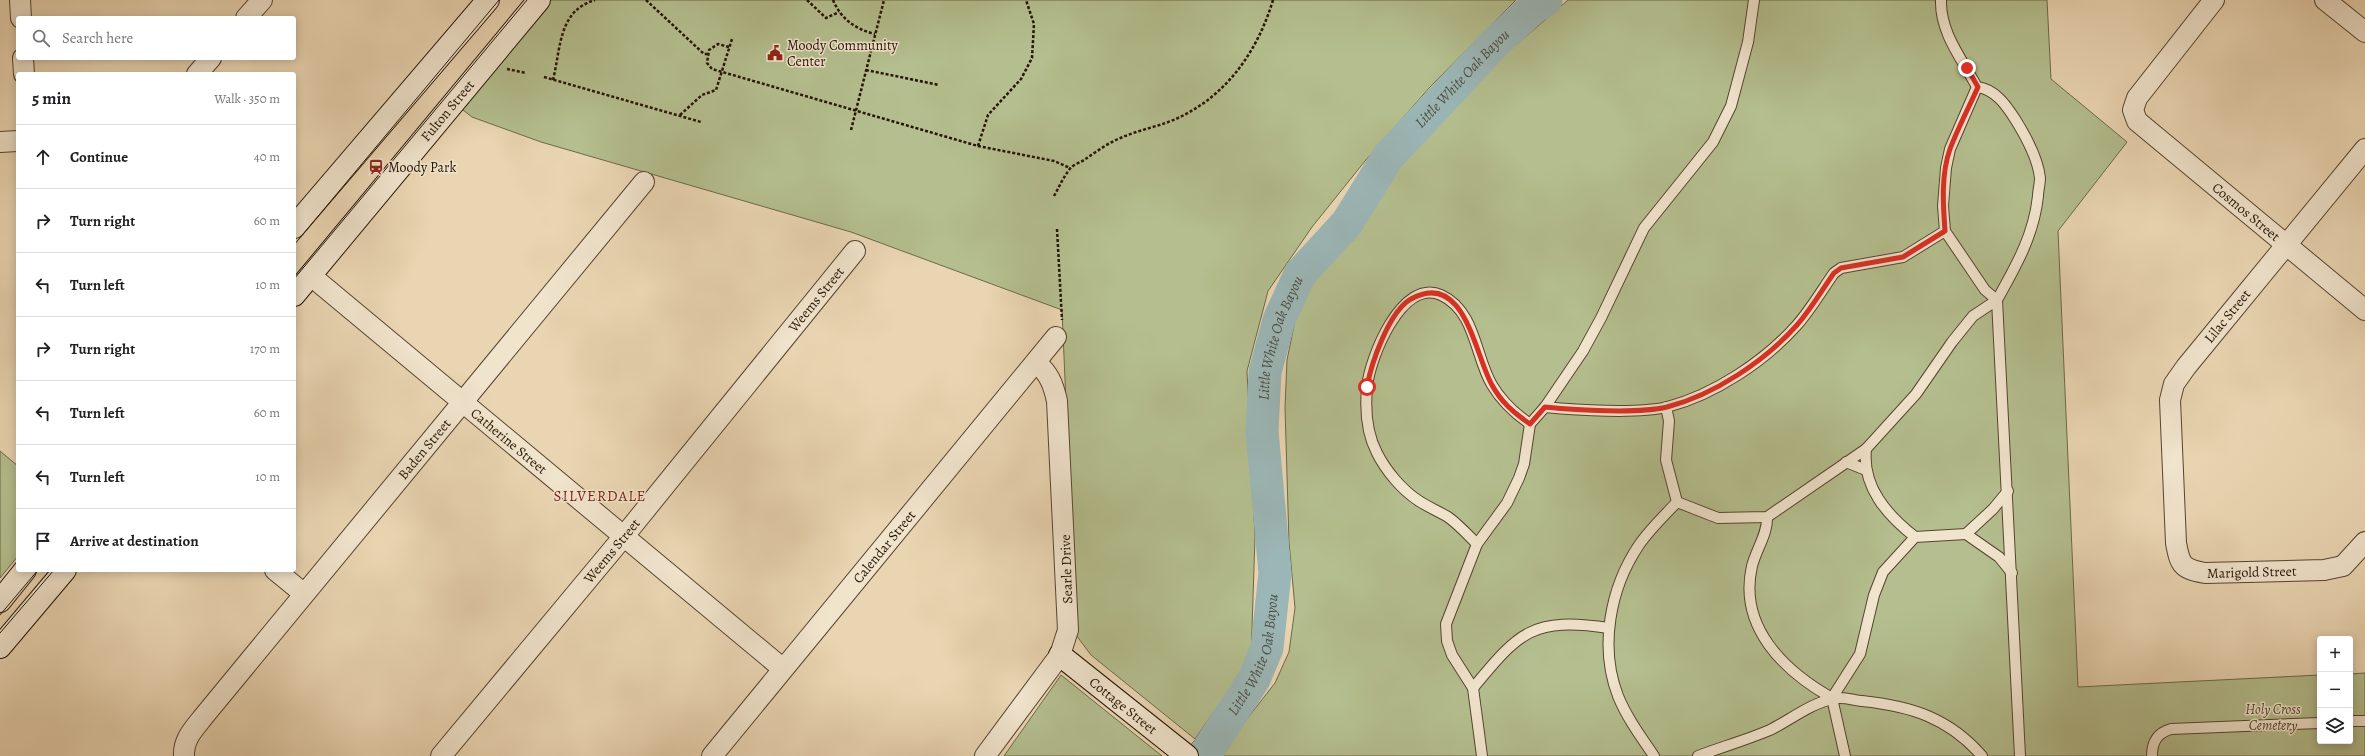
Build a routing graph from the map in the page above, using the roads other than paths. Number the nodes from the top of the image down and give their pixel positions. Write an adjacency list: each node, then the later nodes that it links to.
1 (20, 0): 9 (street)
2 (262, 0): 10 (street)
3 (488, 0): 21 (main road)
4 (539, 0): 25 (main road, Fulton Street)
5 (1754, 0): 32 (lane)
6 (1941, 0): 16 (lane)
7 (2214, 0): 23 (street, Cosmos Street)
8 (2325, 0): 11 (street)
9 (21, 16)
10 (248, 16)
11 (2365, 32)
12 (23, 60): 14 (street)
13 (209, 60): 15 (street)
14 (24, 72)
15 (199, 72)
16 (1978, 87): 22 (lane); 27 (lane)
17 (16, 141): 18 (street)
18 (0, 142)
19 (2365, 149): 23 (street, Lilac Street)
20 (644, 182): 31 (street, Baden Street)
21 (296, 225)
22 (1945, 231): 27 (lane); 33 (lane)
23 (2285, 244): 28 (street, Cosmos Street); 40 (street, Lilac Street)
24 (855, 251): 43 (street, Weems Street)
25 (310, 275): 26 (main road, Fulton Street); 31 (street, Catherine Street)
26 (296, 292)
27 (1997, 300): 35 (lane); 38 (lane)
28 (2365, 310)
29 (1056, 337): 30 (street, Calendar Street)
30 (1036, 362): 55 (street, Searle Drive); 56 (street, Calendar Street)
31 (463, 401): 43 (street, Catherine Street); 51 (street, Baden Street)
32 (1545, 407): 33 (lane); 34 (lane)
33 (1666, 407): 39 (lane)
34 (1530, 424): 46 (lane); 46 (lane)
35 (1866, 449): 36 (lane); 37 (lane)
36 (1846, 462): 37 (lane); 41 (lane)
37 (1866, 470): 44 (lane)
38 (2008, 491): 42 (lane); 50 (lane)
39 (1677, 502): 41 (lane); 53 (lane)
40 (2174, 513): 45 (street, Marigold Street)
41 (1767, 517): 58 (lane)
42 (1966, 534): 44 (lane); 50 (lane)
43 (624, 536): 56 (street, Catherine Street); 63 (street, Weems Street)
44 (1915, 537): 58 (lane)
45 (2365, 542)
46 (1477, 544): 57 (lane)
47 (23, 572): 52 (main road)
48 (63, 572): 54 (main road)
49 (277, 572): 51 (street)
50 (2012, 573): 72 (lane)
51 (303, 593): 62 (street, Baden Street)
52 (0, 601)
53 (1609, 628): 57 (lane); 68 (lane)
54 (0, 647)
55 (1060, 655): 65 (street, Searle Drive); 66 (main road, Cottage Street)
56 (782, 668): 64 (street, Calendar Street)
57 (1473, 688): 67 (lane)
58 (1832, 698): 69 (lane); 70 (lane); 71 (lane)
59 (2353, 721): 60 (lane)
60 (2365, 721)
61 (2317, 723): 73 (lane)
62 (184, 756)
63 (441, 756)
64 (712, 756)
65 (985, 756)
66 (1187, 756)
67 (1482, 756)
68 (1654, 756)
69 (1698, 756)
70 (1845, 756)
71 (1982, 756)
72 (2020, 756)
73 (2152, 756)

